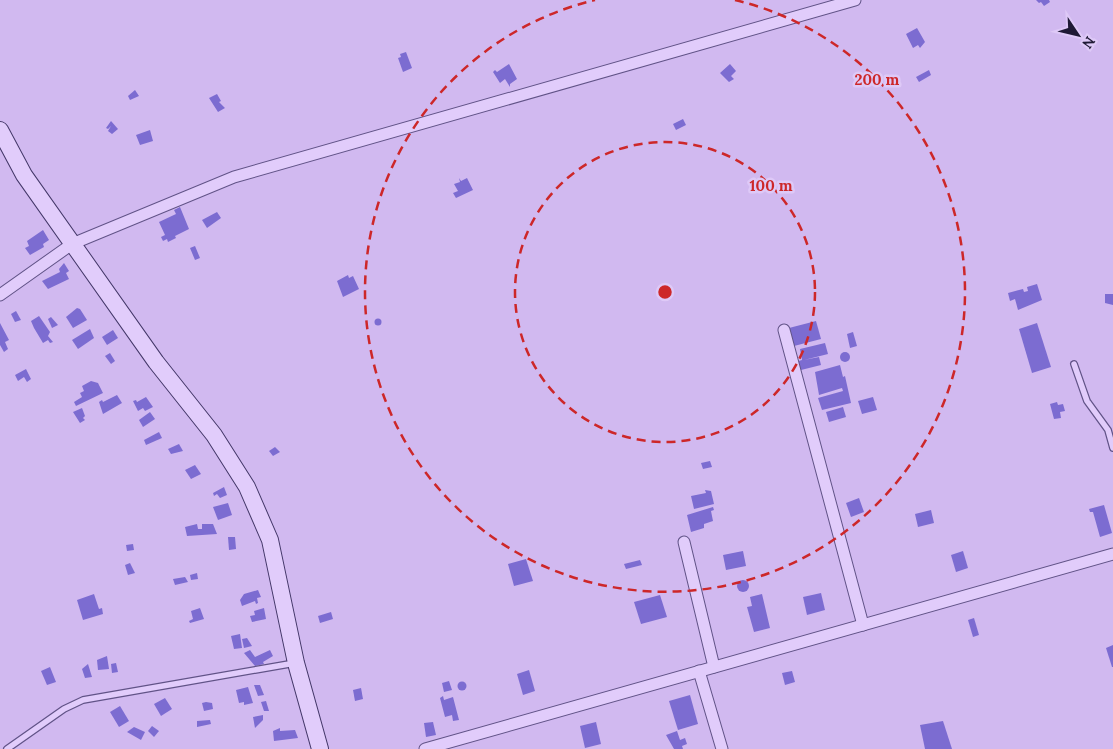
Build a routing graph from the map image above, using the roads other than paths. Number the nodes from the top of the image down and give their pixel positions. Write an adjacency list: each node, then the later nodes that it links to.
1 (855, 0): 3 (street)
2 (0, 130): 3 (street)
3 (72, 244): 4 (street); 11 (street)
4 (0, 295)
5 (784, 330): 10 (street)
6 (1074, 364): 7 (lane)
7 (1113, 448)
8 (684, 542): 12 (street)
9 (1113, 554): 10 (street)
10 (862, 625): 12 (street)
11 (296, 663): 14 (lane); 15 (street)
12 (714, 667): 13 (street)
13 (699, 671): 16 (street); 17 (street)
14 (7, 749)
15 (320, 749)
16 (425, 749)
17 (722, 749)

